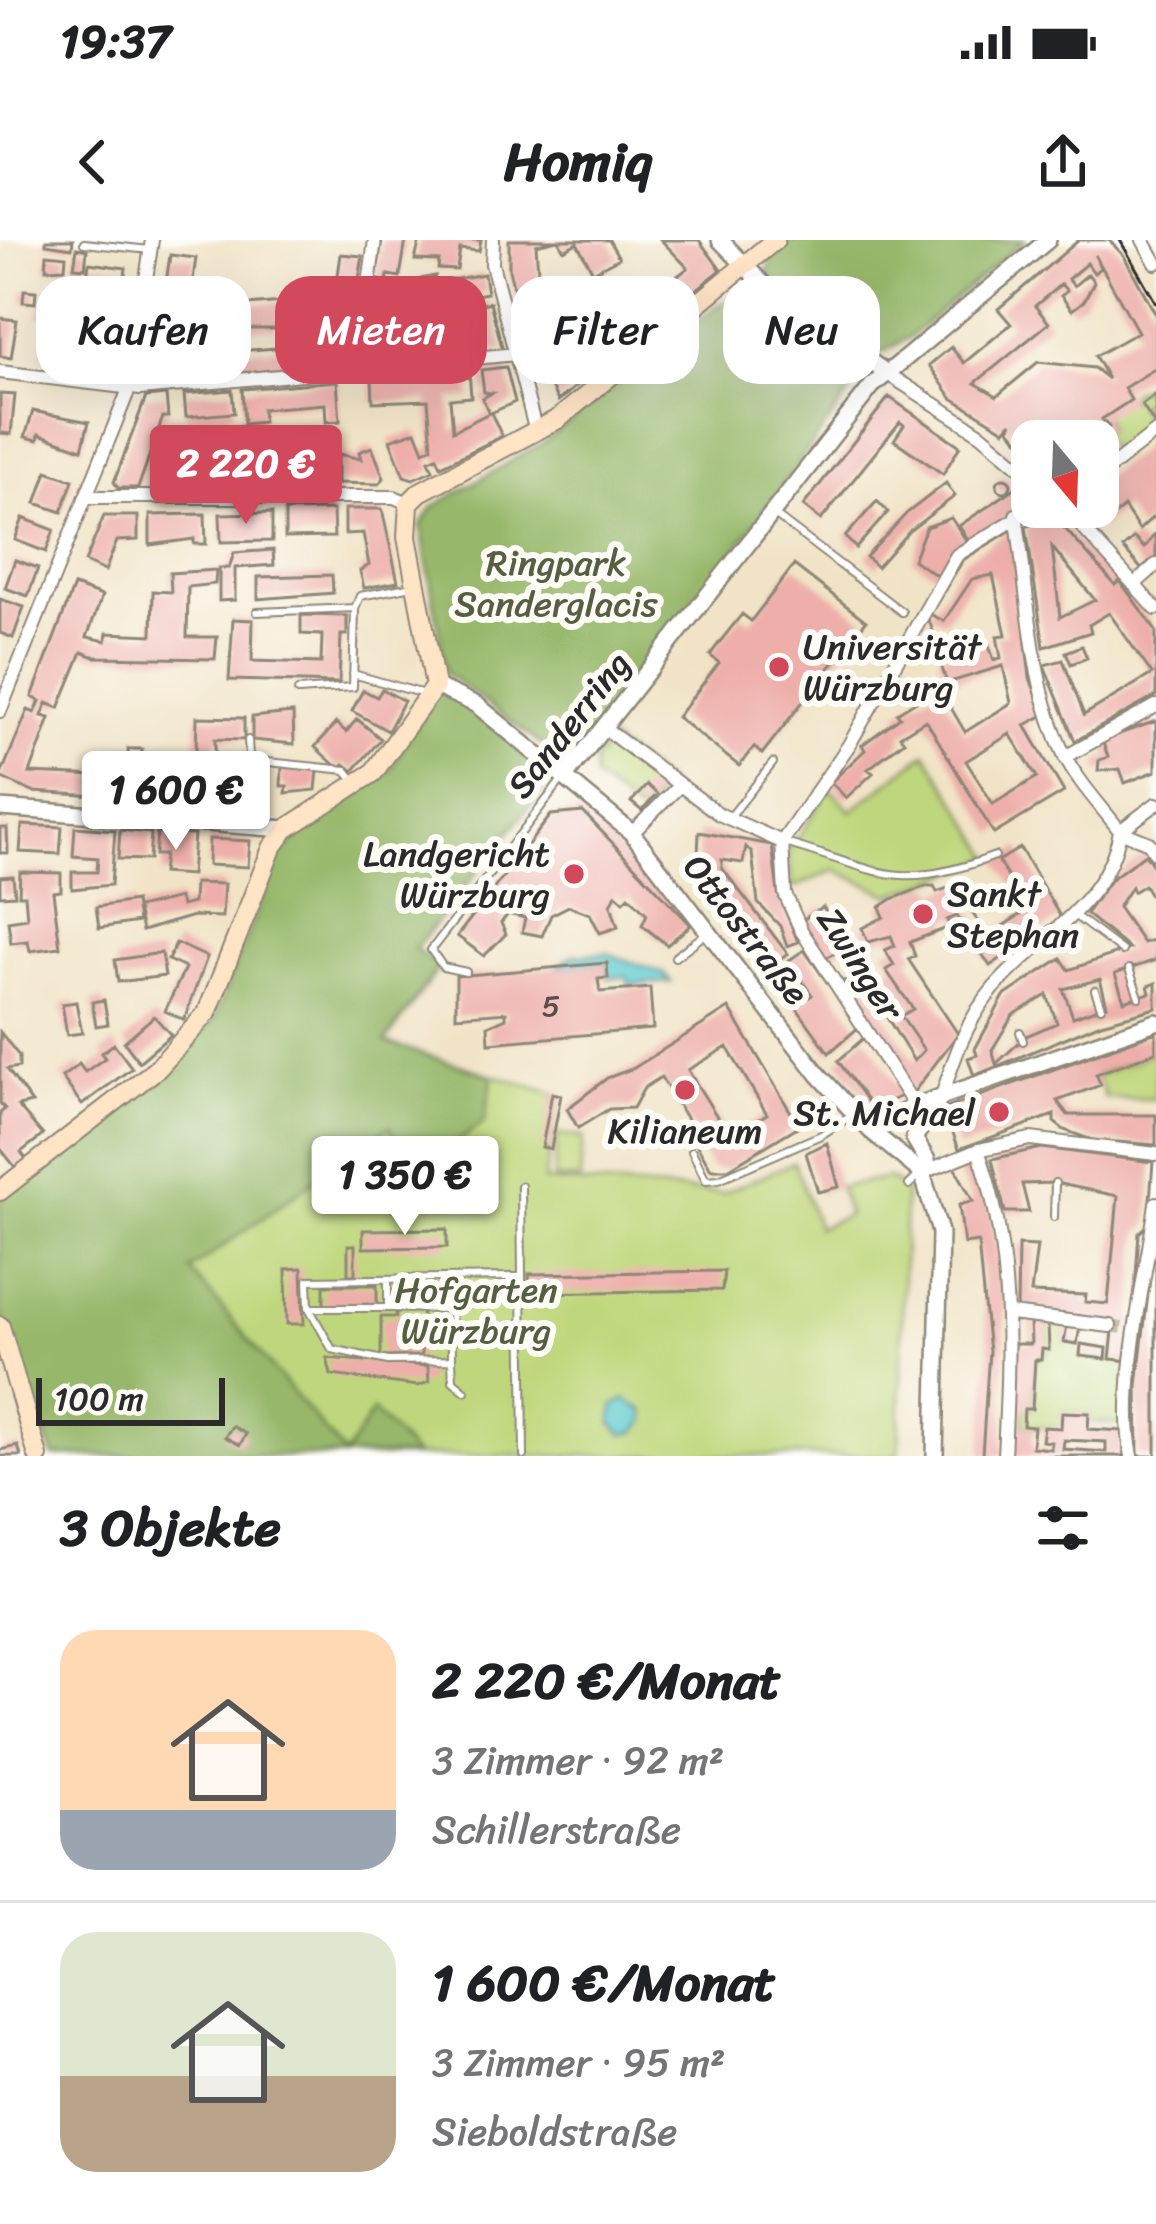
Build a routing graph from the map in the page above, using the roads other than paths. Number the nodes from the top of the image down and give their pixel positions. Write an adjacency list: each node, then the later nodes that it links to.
1 (375, 240): 11 (street)
2 (493, 240): 12 (street)
3 (720, 240): 10 (street)
4 (775, 240): 10 (main road)
5 (1048, 240): 14 (street, Sanderring)
6 (1143, 240): 9 (street)
7 (84, 243): 8 (lane)
8 (151, 245): 17 (street)
9 (1156, 263)
10 (745, 269): 14 (street); 18 (main road)
11 (370, 276)
12 (511, 316)
13 (0, 372): 17 (street)
14 (889, 374): 20 (street); 24 (street, Sanderring)
15 (275, 377): 17 (street)
16 (529, 384): 18 (street)
17 (129, 389): 22 (street)
18 (536, 432): 23 (main road)
19 (1156, 432): 21 (street)
20 (1011, 459)
21 (1119, 461)
22 (89, 497): 23 (street); 39 (street)
23 (409, 503): 30 (main road)
24 (772, 513): 34 (lane); 40 (street, Sanderring)
25 (1011, 518): 53 (street)
26 (1018, 528): 42 (street)
27 (1084, 528): 29 (street)
28 (1156, 565): 29 (street)
29 (1137, 582): 32 (street)
30 (417, 585): 31 (lane); 36 (main road)
31 (355, 608): 33 (lane); 35 (lane)
32 (1156, 609)
33 (257, 612)
34 (902, 612)
35 (353, 674): 36 (lane); 37 (lane)
36 (430, 690): 44 (street, Ottostraße); 45 (main road)
37 (298, 692)
38 (1156, 706): 42 (street)
39 (0, 711)
40 (604, 728): 44 (street, Sanderring); 46 (street)
41 (248, 740): 45 (lane)
42 (1065, 757): 51 (street)
43 (773, 763): 49 (lane)
44 (567, 775): 52 (street, Ottostraße); 61 (lane, Sanderring)
45 (359, 785): 50 (main road)
46 (678, 787): 49 (street); 52 (street)
47 (1156, 804): 51 (street)
48 (0, 808): 50 (street)
49 (728, 820): 53 (street)
50 (286, 829): 79 (main road)
51 (1120, 831): 54 (street); 56 (street)
52 (632, 833): 57 (street, Ottostraße)
53 (782, 842): 55 (lane); 67 (street, Zwinger)
54 (1152, 848)
55 (994, 856)
56 (1074, 915): 58 (lane); 66 (street)
57 (711, 930): 59 (lane); 68 (street, Ottostraße)
58 (1122, 951)
59 (675, 957)
60 (1129, 969): 63 (lane)
61 (466, 972)
62 (1095, 990): 64 (lane)
63 (1139, 997)
64 (1101, 1007)
65 (1151, 1019): 66 (street)
66 (942, 1096): 67 (street); 70 (street)
67 (915, 1106): 69 (street)
68 (854, 1113): 69 (street, Ottostraße); 72 (lane)
69 (870, 1130): 71 (street, Ottostraße)
70 (915, 1142): 71 (street); 75 (street)
71 (892, 1146): 75 (street, Ottostraße)
72 (692, 1150)
73 (978, 1150): 74 (street); 75 (street); 88 (street)
74 (1156, 1154)
75 (922, 1173): 77 (lane); 95 (street)
76 (1054, 1183): 81 (lane)
77 (909, 1185)
78 (521, 1186): 82 (lane)
79 (0, 1191)
80 (1156, 1203): 97 (street)
81 (1054, 1217)
82 (521, 1277): 83 (lane); 94 (lane)
83 (451, 1278): 84 (lane); 87 (lane)
84 (388, 1279): 85 (lane); 86 (lane)
85 (309, 1308): 86 (lane); 91 (lane)
86 (388, 1309): 87 (lane)
87 (451, 1309): 91 (lane)
88 (1011, 1314): 90 (street); 96 (street)
89 (0, 1326): 93 (main road)
90 (1110, 1326)
91 (452, 1360): 92 (lane)
92 (464, 1391)
93 (38, 1456)
94 (524, 1456)
95 (935, 1456)
96 (1004, 1456)
97 (1132, 1456)

